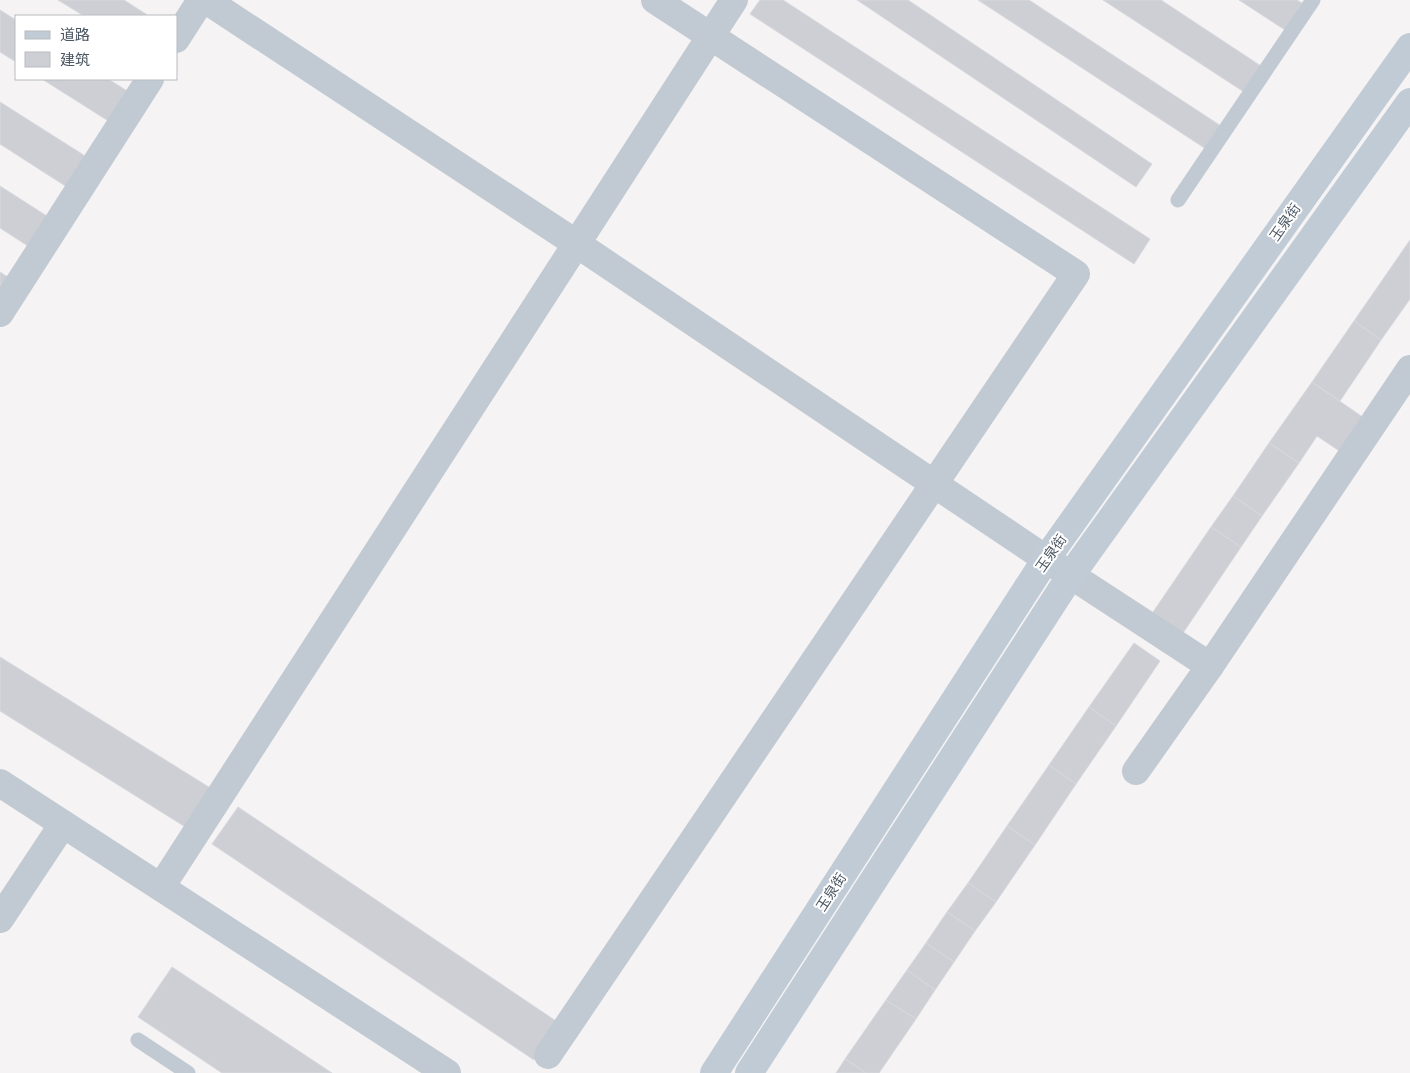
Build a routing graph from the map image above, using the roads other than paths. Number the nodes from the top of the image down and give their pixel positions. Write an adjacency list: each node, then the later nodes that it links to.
1 (201, 0): 6 (street)
2 (206, 0): 12 (street)
3 (655, 0): 7 (street)
4 (734, 0): 7 (street)
5 (1312, 0): 11 (lane)
6 (178, 36)
7 (711, 36): 12 (street); 15 (street)
8 (1410, 46): 16 (main road, 玉泉街)
9 (149, 80): 13 (street)
10 (1410, 102): 17 (main road)
11 (1178, 200)
12 (577, 244): 15 (street); 22 (street)
13 (0, 313)
14 (1410, 369): 18 (street)
15 (935, 484): 16 (street); 25 (street)
16 (1046, 559): 17 (street); 28 (main road, 玉泉街)
17 (1071, 576): 18 (street); 29 (main road)
18 (1210, 666): 19 (street)
19 (1136, 771)
20 (0, 782): 21 (street)
21 (63, 824): 22 (street); 23 (street)
22 (161, 887): 27 (street)
23 (0, 919)
24 (138, 1040): 26 (lane)
25 (548, 1055)
26 (188, 1073)
27 (447, 1073)
28 (714, 1073)
29 (749, 1073)

